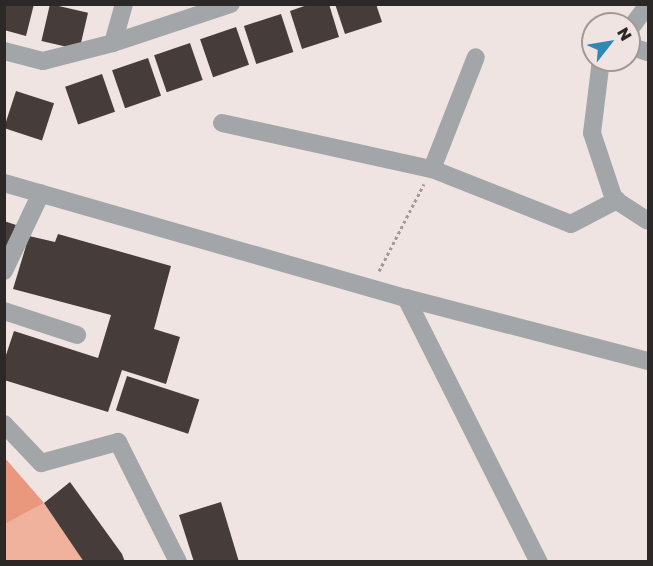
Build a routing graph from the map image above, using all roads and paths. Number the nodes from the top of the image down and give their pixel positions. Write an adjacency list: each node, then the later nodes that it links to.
1 (124, 4): 3 (street)
2 (231, 4): 3 (street)
3 (113, 43): 4 (street)
4 (4, 51)
5 (476, 57): 8 (street)
6 (600, 72): 11 (street)
7 (222, 123): 8 (street)
8 (432, 169): 11 (street); 14 (path)
9 (4, 183): 10 (street)
10 (41, 193): 13 (street); 14 (street)
11 (617, 200): 12 (street)
12 (648, 221)
13 (4, 271)
14 (372, 288): 15 (street)
15 (406, 298): 18 (street); 21 (street)
16 (4, 311): 17 (street)
17 (77, 335)
18 (648, 361)
19 (4, 424): 20 (street)
20 (178, 561)
21 (539, 561)

